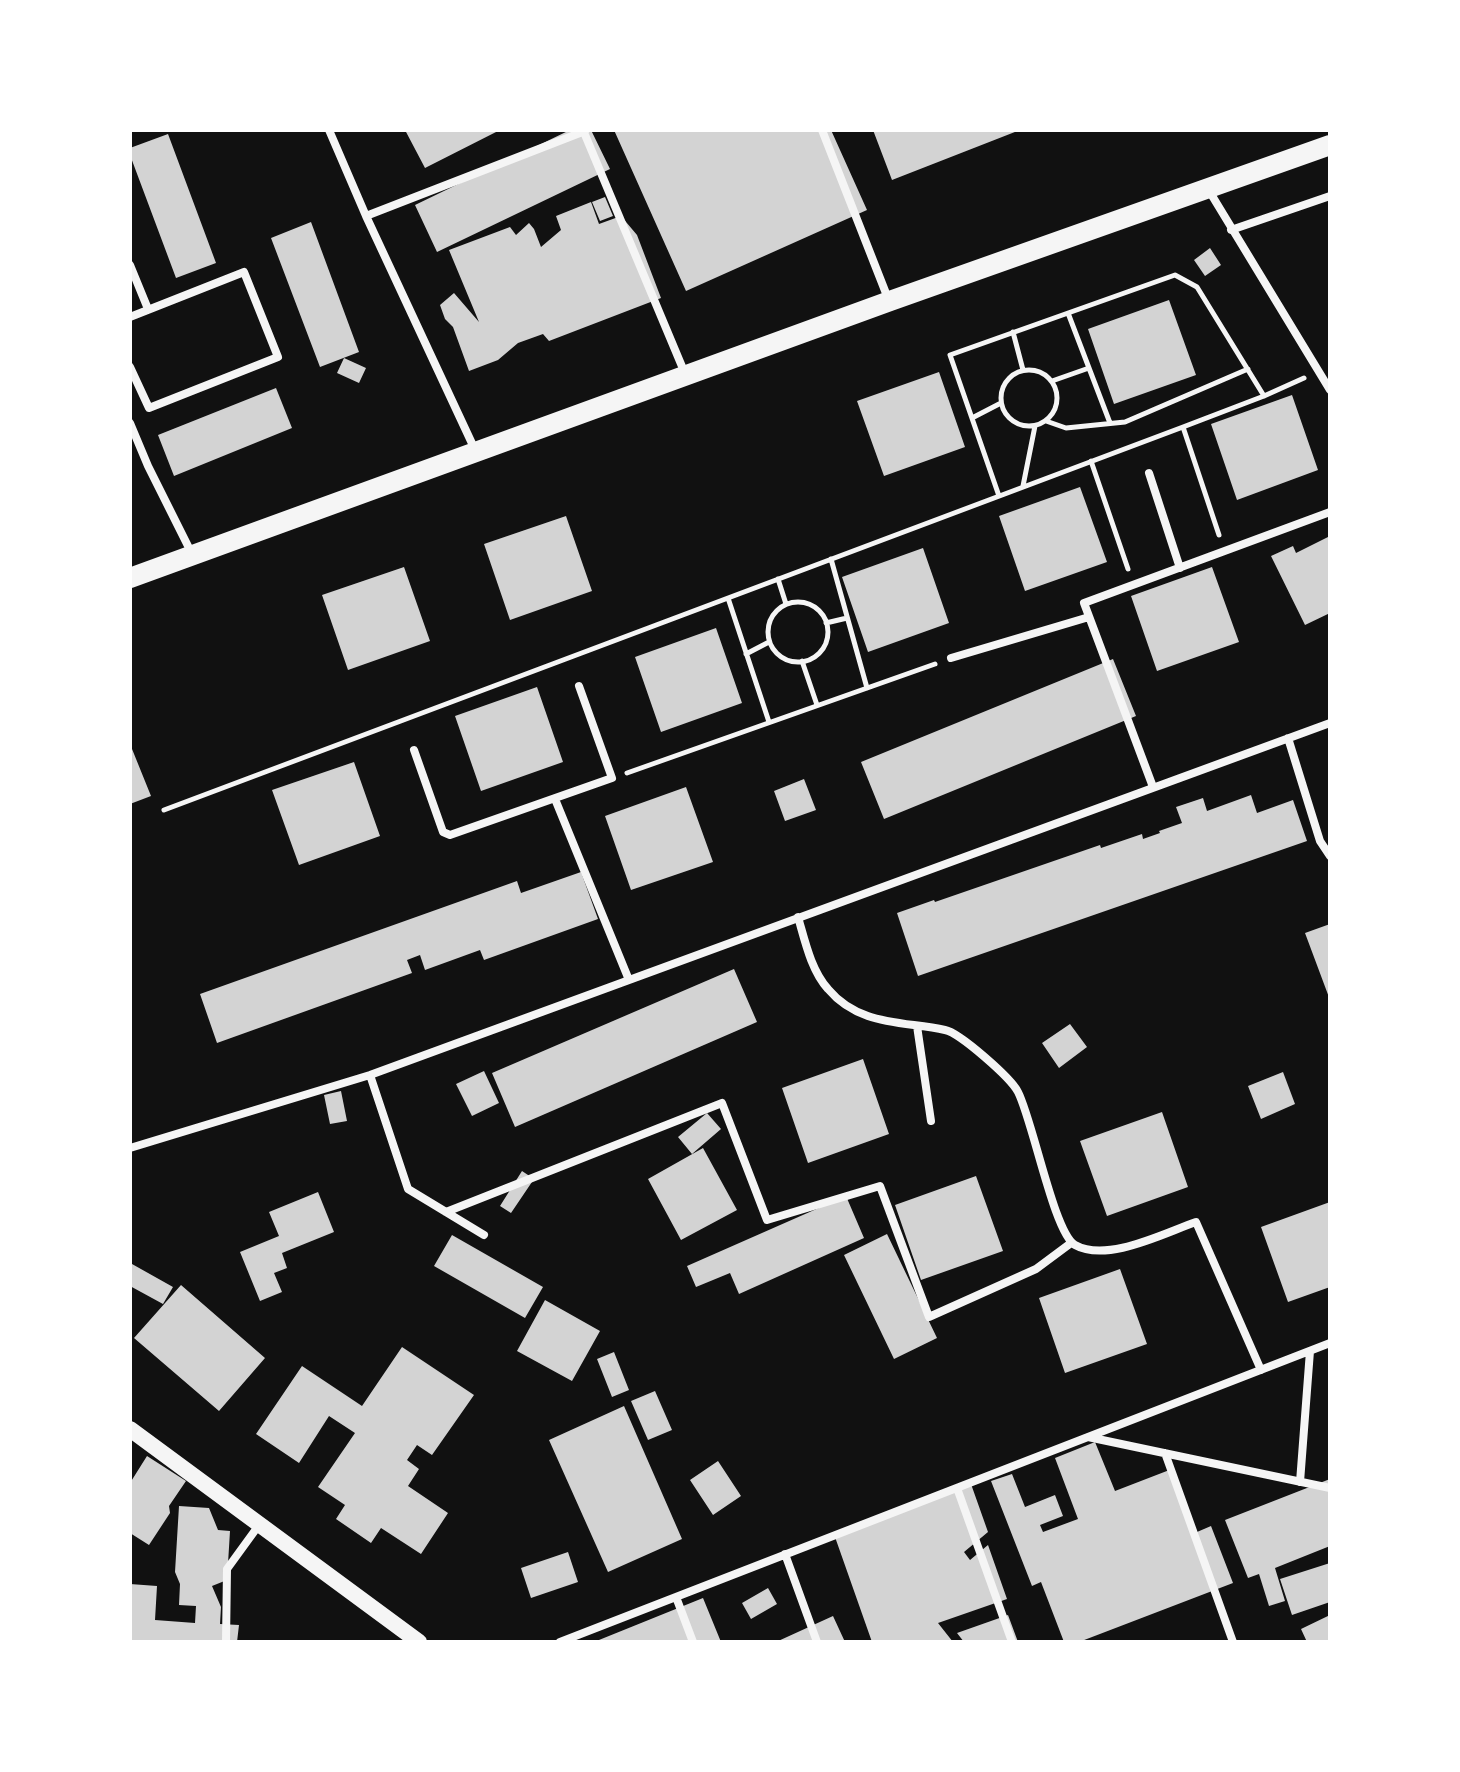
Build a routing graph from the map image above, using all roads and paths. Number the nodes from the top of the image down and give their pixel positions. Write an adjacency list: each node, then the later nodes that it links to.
1 (329, 130): 7 (street)
2 (584, 130): 7 (street); 20 (street)
3 (822, 130): 10 (street)
4 (1330, 145): 5 (main road)
5 (1208, 189): 8 (street); 10 (main road)
6 (1330, 196): 8 (street)
7 (366, 216): 31 (street)
8 (1231, 230): 19 (street)
9 (130, 265): 11 (street)
10 (890, 301): 20 (main road)
11 (148, 309): 13 (street); 15 (street)
12 (1068, 313): 14 (path); 16 (path); 17 (path)
13 (130, 317)
14 (1013, 332): 18 (path); 25 (path)
15 (130, 367)
16 (1089, 368): 21 (path); 28 (path)
17 (1248, 369): 23 (path); 28 (path)
18 (1023, 370): 21 (path); 24 (path)
19 (1320, 371): 22 (street); 23 (path)
20 (686, 377): 31 (main road)
21 (1052, 381): 26 (path)
22 (1330, 390)
23 (1264, 396): 30 (path)
24 (1001, 403): 25 (path); 29 (path)
25 (972, 418): 35 (path)
26 (1046, 421): 28 (path); 29 (path)
27 (130, 423): 38 (street)
28 (1110, 423)
29 (1035, 426): 34 (path)
30 (1183, 427): 32 (path); 37 (path)
31 (477, 453): 38 (main road)
32 (1091, 461): 34 (path); 43 (path)
33 (1149, 473): 40 (street)
34 (1023, 487): 35 (path)
35 (999, 496): 39 (path)
36 (1330, 512): 37 (street)
37 (1225, 552): 40 (street)
38 (193, 555): 41 (main road)
39 (831, 559): 42 (path); 47 (path)
40 (1180, 568): 43 (street)
41 (130, 578)
42 (778, 579): 44 (path); 45 (path)
43 (1134, 585): 46 (street)
44 (728, 598): 50 (path); 63 (path)
45 (786, 604): 48 (path); 49 (path)
46 (1089, 617): 51 (street); 61 (street)
47 (847, 618): 48 (path); 54 (path)
48 (826, 623): 52 (path)
49 (769, 642): 50 (path); 52 (path)
50 (746, 654): 56 (path)
51 (951, 658): 54 (path)
52 (802, 661): 55 (path)
53 (579, 686): 60 (street)
54 (867, 688): 55 (path)
55 (817, 705): 56 (path)
56 (769, 722): 60 (path)
57 (1330, 723): 58 (street)
58 (1288, 738): 61 (street); 64 (street)
59 (414, 750): 62 (street)
60 (612, 778): 62 (street)
61 (1153, 787): 65 (street)
62 (555, 799): 66 (street)
63 (164, 810)
64 (1330, 856)
65 (798, 917): 66 (street); 67 (street)
66 (629, 980): 68 (street)
67 (917, 1026): 69 (street); 73 (street)
68 (370, 1075): 70 (street); 71 (street)
69 (931, 1121)
70 (130, 1148)
71 (446, 1212): 72 (street); 73 (street)
72 (484, 1235)
73 (1071, 1243): 76 (street)
74 (1330, 1343): 75 (street)
75 (1310, 1351): 76 (street); 80 (street)
76 (1261, 1370): 78 (street)
77 (130, 1429): 83 (main road)
78 (1088, 1437): 79 (street); 81 (street)
79 (1165, 1453): 80 (street); 92 (street)
80 (1300, 1482): 82 (street)
81 (957, 1488): 84 (street); 91 (street)
82 (1330, 1488)
83 (260, 1525): 86 (street); 87 (main road)
84 (785, 1554): 85 (street); 90 (street)
85 (676, 1597): 88 (street); 89 (street)
86 (226, 1642)
87 (419, 1642)
88 (560, 1642)
89 (693, 1642)
90 (817, 1642)
91 (1012, 1642)
92 (1233, 1642)

